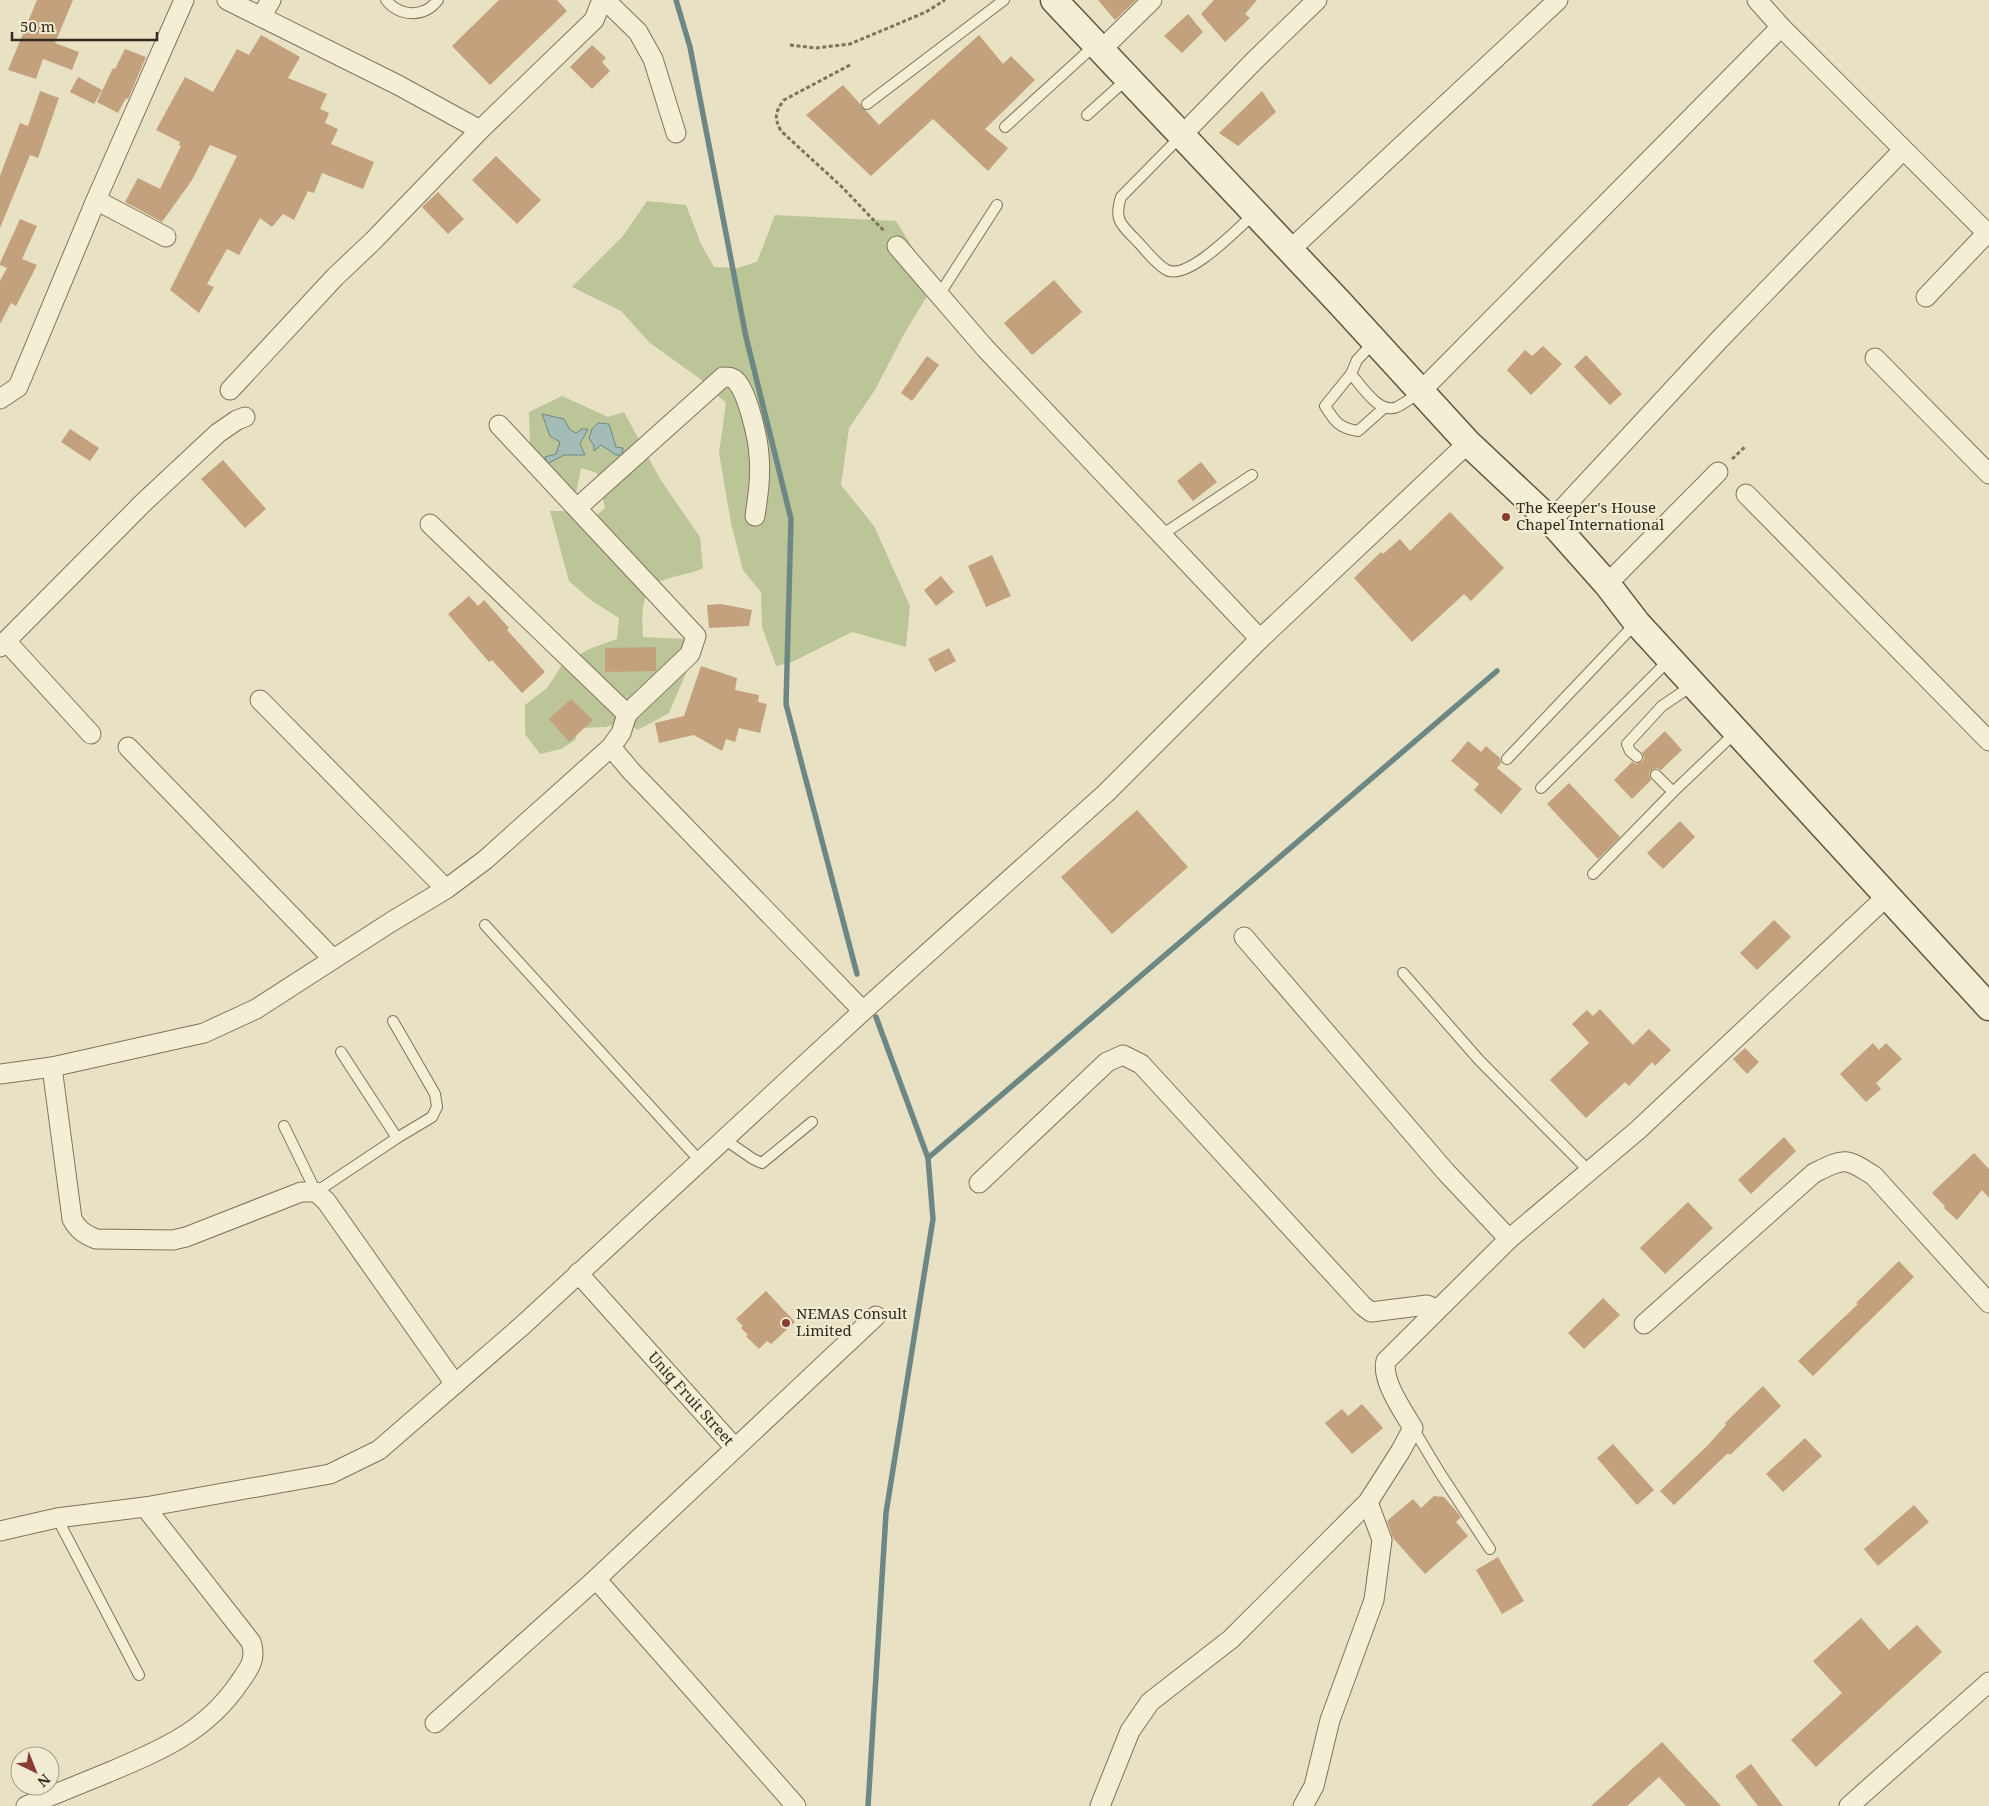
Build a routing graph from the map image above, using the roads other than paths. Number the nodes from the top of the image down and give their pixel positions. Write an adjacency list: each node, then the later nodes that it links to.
1 (184, 0): 24 (street)
2 (227, 0): 13 (street)
3 (271, 0): 13 (street)
4 (386, 0): 5 (lane)
5 (438, 0)
6 (604, 0): 20 (street); 21 (street)
7 (1004, 0): 17 (lane)
8 (1054, 0): 15 (street)
9 (1152, 0): 15 (street)
10 (1317, 0): 22 (street)
11 (1558, 0): 30 (street)
12 (1757, 0): 14 (street)
13 (261, 17): 20 (street)
14 (1781, 27): 23 (street); 37 (street)
15 (1098, 47): 16 (street); 19 (lane)
16 (1128, 78): 18 (lane); 22 (street)
17 (866, 104)
18 (1087, 116)
19 (1005, 127)
20 (480, 130): 36 (street)
21 (676, 133)
22 (1183, 134): 26 (street); 26 (lane)
23 (1903, 150): 27 (street); 49 (street)
24 (96, 200): 28 (street); 38 (street)
25 (997, 205): 31 (lane)
26 (1256, 213): 30 (street)
27 (1988, 234): 32 (street)
28 (166, 237)
29 (898, 246): 31 (street)
30 (1290, 250): 33 (street)
31 (939, 295): 51 (street)
32 (1926, 297)
33 (1375, 341): 35 (lane); 37 (street)
34 (1875, 358): 44 (street)
35 (1351, 374): 39 (lane); 39 (lane)
36 (230, 390)
37 (1421, 391): 39 (lane); 42 (street)
38 (0, 399)
39 (1384, 408)
40 (245, 417): 55 (street)
41 (499, 425): 47 (street)
42 (1468, 443): 49 (street); 54 (street)
43 (1718, 472): 52 (street)
44 (1989, 474)
45 (1252, 475): 51 (lane)
46 (1746, 494): 62 (street)
47 (577, 508): 48 (street); 59 (street)
48 (755, 516)
49 (1551, 521): 52 (street)
50 (430, 524): 59 (street)
51 (1160, 536): 54 (street)
52 (1607, 584): 53 (street)
53 (1637, 623): 56 (street); 66 (lane)
54 (1260, 640): 78 (street)
55 (3, 644): 61 (street)
56 (1670, 659): 57 (street); 68 (lane)
57 (1694, 685): 60 (street); 65 (lane)
58 (260, 700): 71 (street)
59 (626, 714): 64 (street)
60 (1737, 732): 69 (lane); 72 (street)
61 (92, 734)
62 (1989, 741)
63 (128, 747): 75 (street)
64 (611, 747): 71 (street); 78 (street)
65 (1637, 757)
66 (1507, 759)
67 (1656, 775): 69 (lane)
68 (1541, 788)
69 (1674, 792): 70 (lane)
70 (1593, 874)
71 (446, 889): 75 (street)
72 (1886, 897): 77 (street); 88 (street)
73 (485, 925): 87 (lane)
74 (1244, 937): 91 (street)
75 (333, 959): 81 (street)
76 (1403, 974): 88 (lane)
77 (1989, 1007)
78 (862, 1011): 86 (street)
79 (393, 1021): 85 (lane)
80 (341, 1052): 85 (lane)
81 (52, 1067): 82 (street); 90 (street)
82 (0, 1074)
83 (812, 1122): 86 (lane)
84 (284, 1126): 90 (lane)
85 (397, 1138): 90 (lane)
86 (724, 1139): 87 (street)
87 (700, 1161): 92 (street)
88 (1588, 1170): 91 (street)
89 (979, 1183): 94 (street)
90 (316, 1192): 97 (street)
91 (1509, 1239): 94 (street)
92 (578, 1273): 97 (street); 99 (street, Uniq Fruit Street)
93 (1989, 1303): 96 (street)
94 (1438, 1309): 98 (street)
95 (876, 1316): 99 (street, Uniq Fruit Street)
96 (1644, 1324)
97 (455, 1384): 101 (street)
98 (1413, 1428): 100 (street); 104 (lane)
99 (735, 1448): 105 (street)
100 (1368, 1502): 111 (street); 112 (street)
101 (145, 1507): 102 (street); 109 (street)
102 (57, 1518): 103 (street); 106 (lane)
103 (0, 1531)
104 (1490, 1549)
105 (596, 1579): 108 (street); 110 (street)
106 (139, 1675)
107 (1989, 1682): 113 (street)
108 (435, 1723)
109 (26, 1806)
110 (796, 1806)
111 (1100, 1806)
112 (1303, 1806)
113 (1849, 1806)

